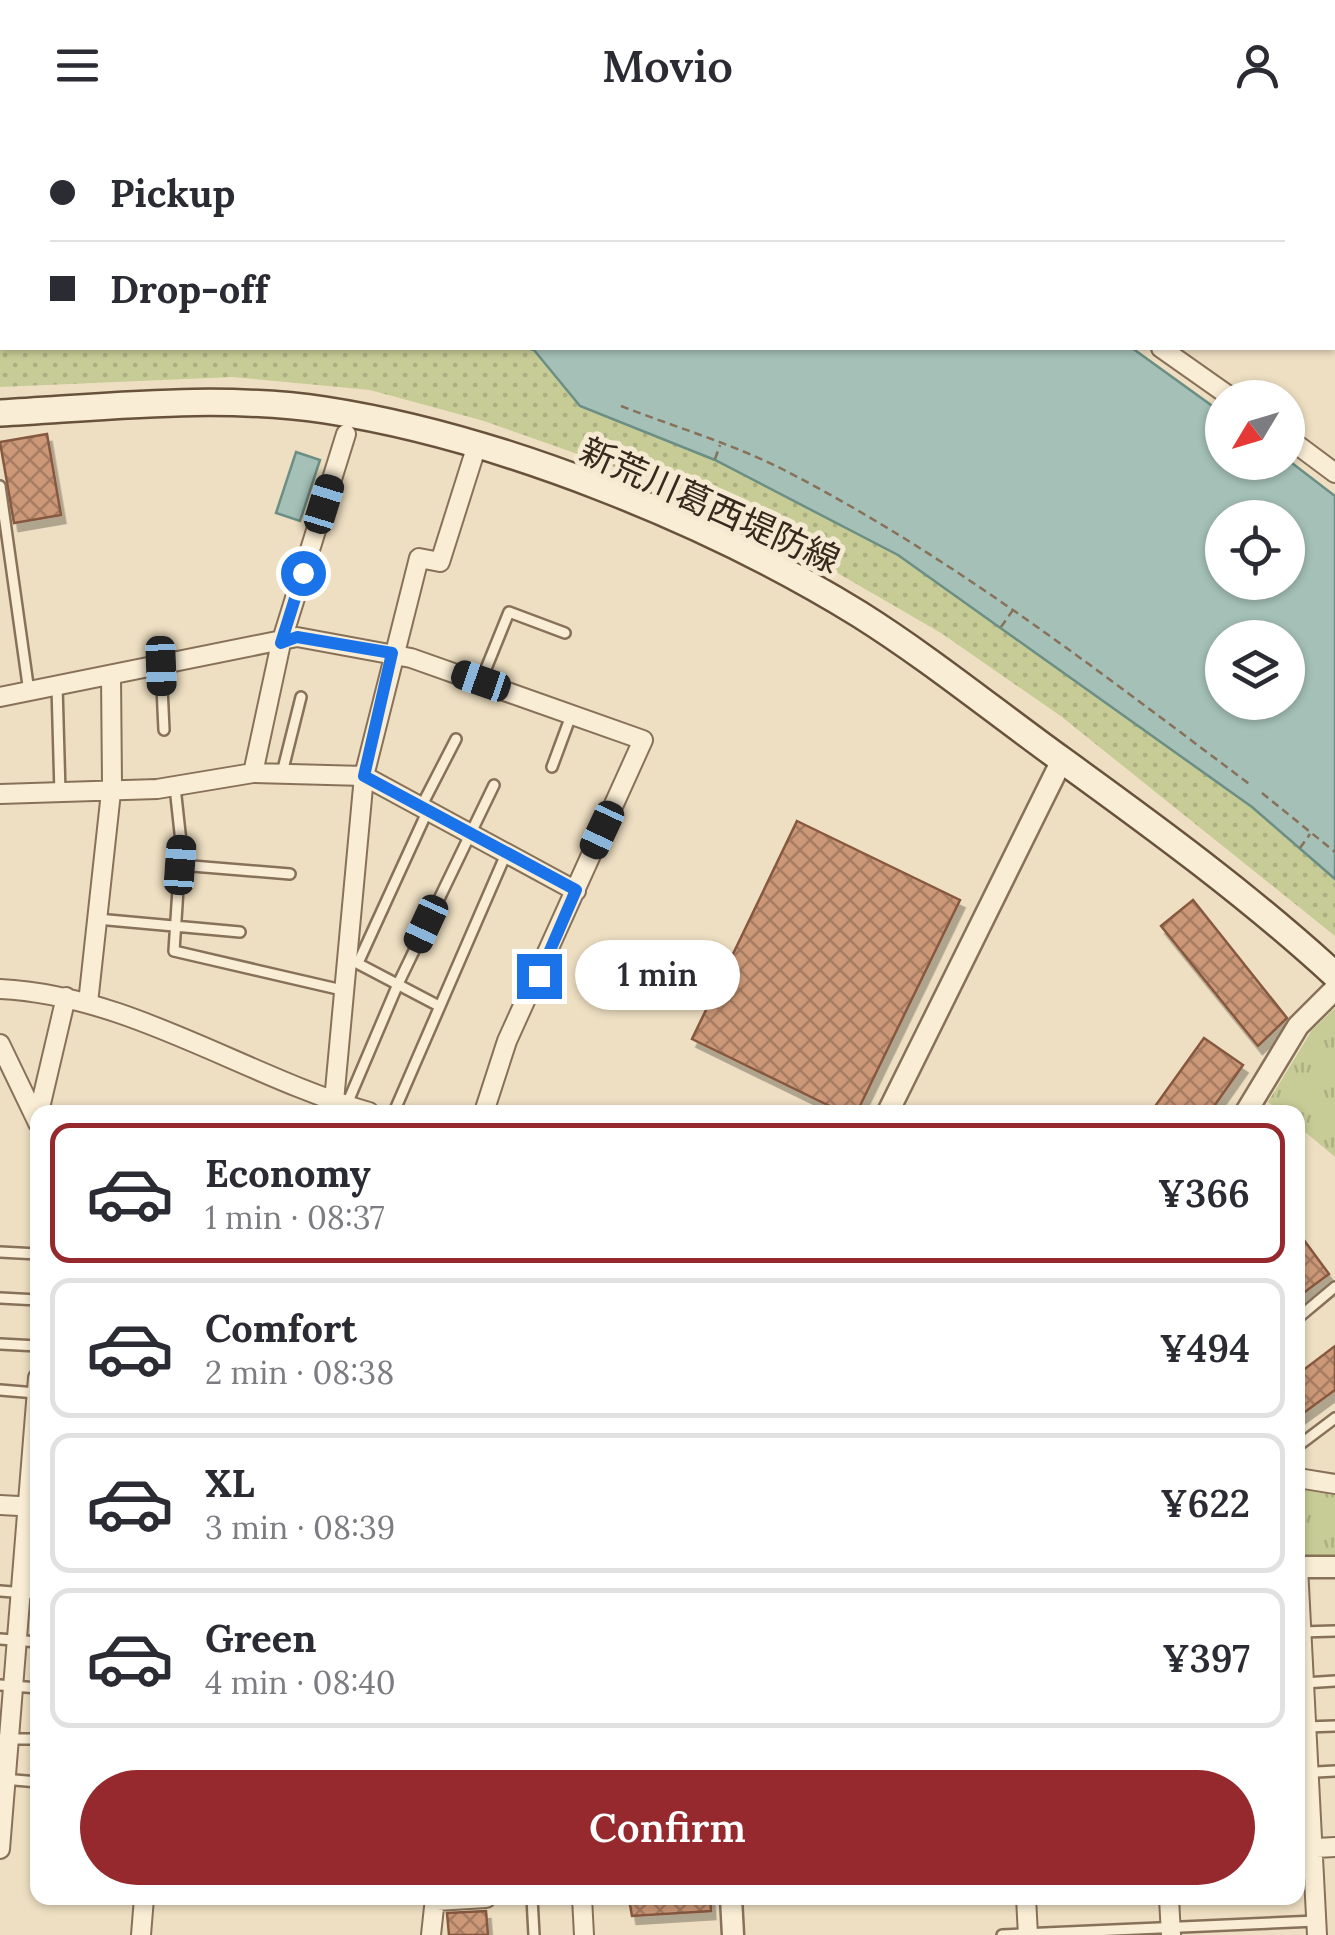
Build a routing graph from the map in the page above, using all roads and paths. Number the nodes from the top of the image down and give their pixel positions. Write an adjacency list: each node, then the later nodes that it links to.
1 (1165, 350): 2 (street)
2 (1207, 380)
3 (621, 406): 6 (path)
4 (0, 413): 7 (main road, 新荒川葛西堤防線)
5 (346, 434): 17 (street)
6 (720, 444): 9 (path); 14 (path)
7 (477, 445): 18 (street); 29 (main road, 新荒川葛西堤防線)
8 (1305, 451): 10 (street)
9 (715, 460)
10 (1335, 473)
11 (0, 486): 12 (lane)
12 (11, 564): 13 (lane); 23 (lane)
13 (0, 568)
14 (1014, 608): 15 (path); 36 (path)
15 (1001, 627)
16 (565, 633): 21 (lane)
17 (281, 643): 18 (street); 19 (street); 31 (street)
18 (392, 653): 21 (street); 33 (street)
19 (161, 666): 20 (street); 27 (lane)
20 (111, 676): 22 (street); 38 (street)
21 (481, 681): 26 (street)
22 (58, 686): 23 (street); 37 (lane)
23 (30, 692): 25 (street)
24 (301, 697): 32 (lane)
25 (0, 698)
26 (573, 712): 30 (lane); 49 (street)
27 (164, 730)
28 (456, 739): 41 (lane)
29 (1062, 760): 54 (main road, 新荒川葛西堤防線); 69 (street)
30 (552, 767)
31 (253, 772): 32 (street); 35 (street)
32 (282, 774): 33 (street)
33 (364, 776): 41 (street); 53 (street)
34 (494, 785): 42 (lane)
35 (175, 786): 38 (street); 47 (lane)
36 (1252, 786)
37 (60, 792): 38 (street); 39 (street)
38 (109, 792): 50 (street)
39 (0, 794)
40 (1262, 794): 43 (path)
41 (425, 808): 42 (street); 53 (lane)
42 (470, 832): 45 (street); 55 (lane)
43 (1311, 833): 44 (path); 46 (path)
44 (1300, 848)
45 (507, 852): 49 (street); 61 (lane)
46 (1335, 852)
47 (180, 865): 48 (lane); 51 (lane)
48 (290, 874)
49 (576, 890): 68 (street)
50 (97, 919): 51 (lane); 60 (street)
51 (176, 925): 52 (lane); 58 (lane)
52 (240, 932)
53 (352, 960): 55 (lane); 58 (street)
54 (1335, 974)
55 (398, 984): 61 (lane); 66 (lane)
56 (0, 989): 59 (street)
57 (1335, 989): 70 (street)
58 (342, 990): 65 (street)
59 (66, 997): 60 (street); 63 (street)
60 (88, 1004): 64 (street)
61 (437, 1005): 67 (lane)
62 (0, 1044): 71 (street)
63 (41, 1105)
64 (335, 1105)
65 (337, 1105)
66 (338, 1105)
67 (397, 1105)
68 (486, 1105)
69 (891, 1105)
70 (1250, 1105)
71 (30, 1107)
72 (0, 1252): 73 (lane)
73 (30, 1254)
74 (1335, 1287): 77 (lane)
75 (0, 1298): 76 (lane)
76 (30, 1300)
77 (1305, 1312)
78 (0, 1344): 79 (lane)
79 (30, 1346)
80 (0, 1390): 81 (lane)
81 (30, 1392)
82 (1335, 1418): 83 (lane)
83 (1305, 1441)
84 (1305, 1479): 85 (street)
85 (1335, 1484)
86 (0, 1505): 87 (street)
87 (30, 1507)
88 (30, 1564): 92 (street)
89 (1305, 1567): 90 (street)
90 (1335, 1567)
91 (0, 1592): 92 (lane)
92 (29, 1593): 95 (street)
93 (1335, 1631): 94 (lane)
94 (1305, 1632)
95 (8, 1640): 98 (street)
96 (1335, 1680): 97 (lane)
97 (1305, 1683)
98 (6, 1686): 101 (street)
99 (1305, 1721): 100 (lane)
100 (1335, 1726)
101 (4, 1739): 102 (lane); 105 (street)
102 (30, 1739)
103 (1335, 1772): 104 (lane)
104 (1305, 1773)
105 (3, 1780): 106 (lane); 108 (street)
106 (30, 1782)
107 (1335, 1847): 109 (street)
108 (0, 1849)
109 (1305, 1849): 117 (street)
110 (143, 1905): 120 (street)
111 (435, 1905): 121 (street)
112 (532, 1905): 122 (lane)
113 (582, 1905): 123 (street)
114 (731, 1905): 124 (street)
115 (1026, 1905): 119 (street)
116 (1169, 1905): 118 (street)
117 (1316, 1928): 118 (lane)
118 (1171, 1932): 119 (lane)
119 (1028, 1934): 125 (lane)
120 (141, 1935)
121 (431, 1935)
122 (534, 1935)
123 (584, 1935)
124 (733, 1935)
125 (1002, 1935)

